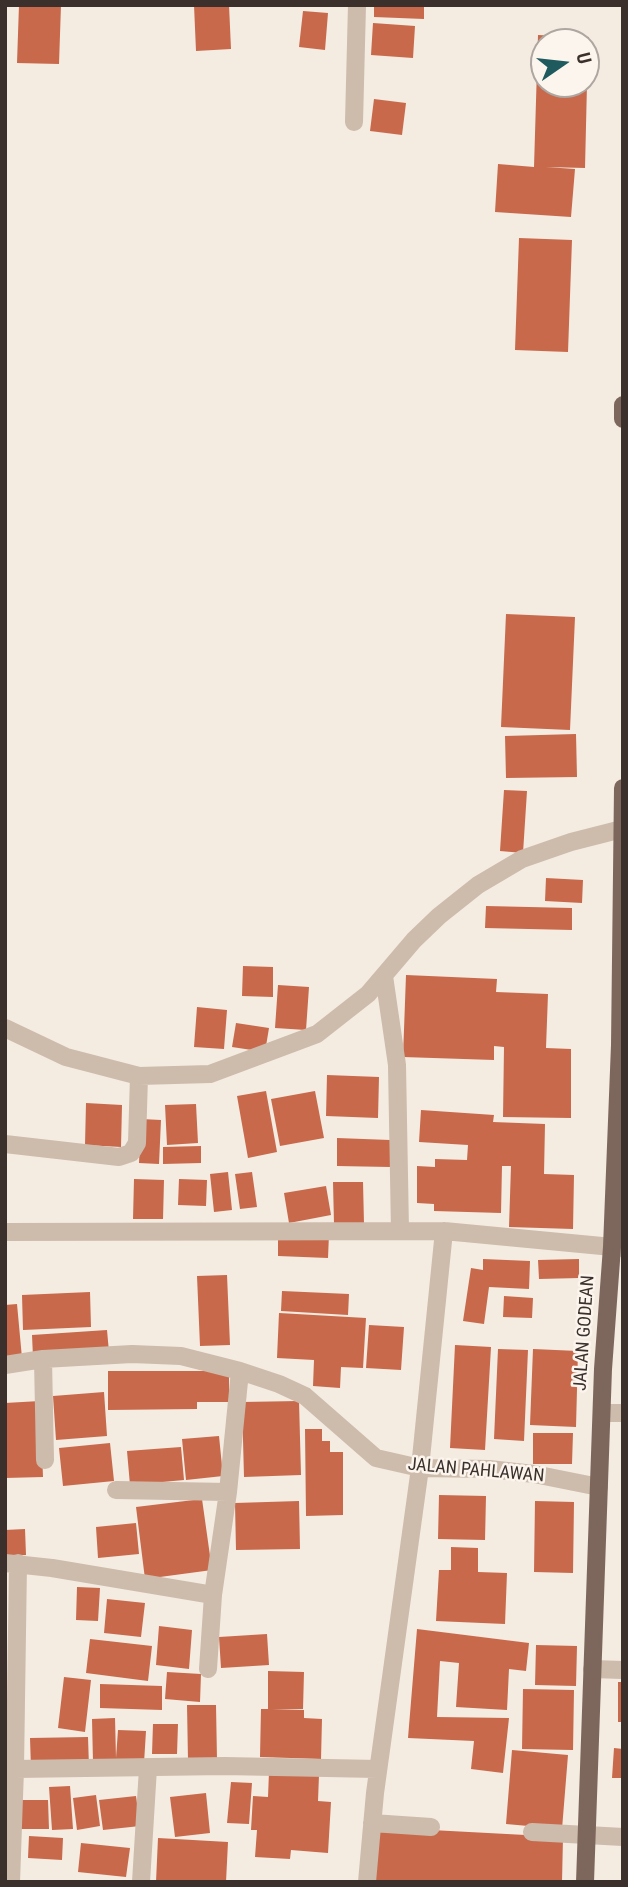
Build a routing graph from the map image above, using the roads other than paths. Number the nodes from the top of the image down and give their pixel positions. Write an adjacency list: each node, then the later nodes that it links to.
1 (357, 5): 2 (street)
2 (354, 122)
3 (623, 405): 4 (main road)
4 (623, 419)
5 (623, 788): 6 (main road, JALAN GODEAN)
6 (622, 829): 7 (street); 14 (main road, JALAN GODEAN)
7 (384, 976): 9 (street); 11 (street)
8 (5, 1028): 9 (street)
9 (139, 1076): 10 (street)
10 (5, 1144)
11 (400, 1231): 12 (street); 13 (street)
12 (444, 1231): 14 (street); 21 (street)
13 (5, 1232)
14 (617, 1248): 18 (main road, JALAN GODEAN)
15 (43, 1359): 16 (street, JALAN PAHLAWAN); 17 (street, JALAN PAHLAWAN); 20 (street)
16 (5, 1365)
17 (240, 1371): 21 (street, JALAN PAHLAWAN); 24 (street)
18 (602, 1413): 19 (street); 22 (main road, JALAN GODEAN)
19 (623, 1413)
20 (45, 1460)
21 (420, 1468): 22 (street, JALAN PAHLAWAN); 32 (street)
22 (599, 1487): 28 (main road, JALAN GODEAN)
23 (116, 1490): 24 (street)
24 (228, 1492): 26 (street)
25 (12, 1563): 26 (street); 31 (street)
26 (213, 1595): 27 (street)
27 (208, 1669)
28 (592, 1669): 29 (street); 36 (main road, JALAN GODEAN)
29 (623, 1670)
30 (148, 1768): 31 (street); 32 (street); 39 (street)
31 (15, 1769): 38 (street)
32 (378, 1769): 33 (street)
33 (372, 1823): 34 (street); 40 (street)
34 (431, 1827)
35 (532, 1832): 36 (street)
36 (587, 1836): 37 (street); 41 (main road, JALAN GODEAN)
37 (623, 1837)
38 (11, 1882)
39 (141, 1882)
40 (367, 1882)
41 (585, 1882)

